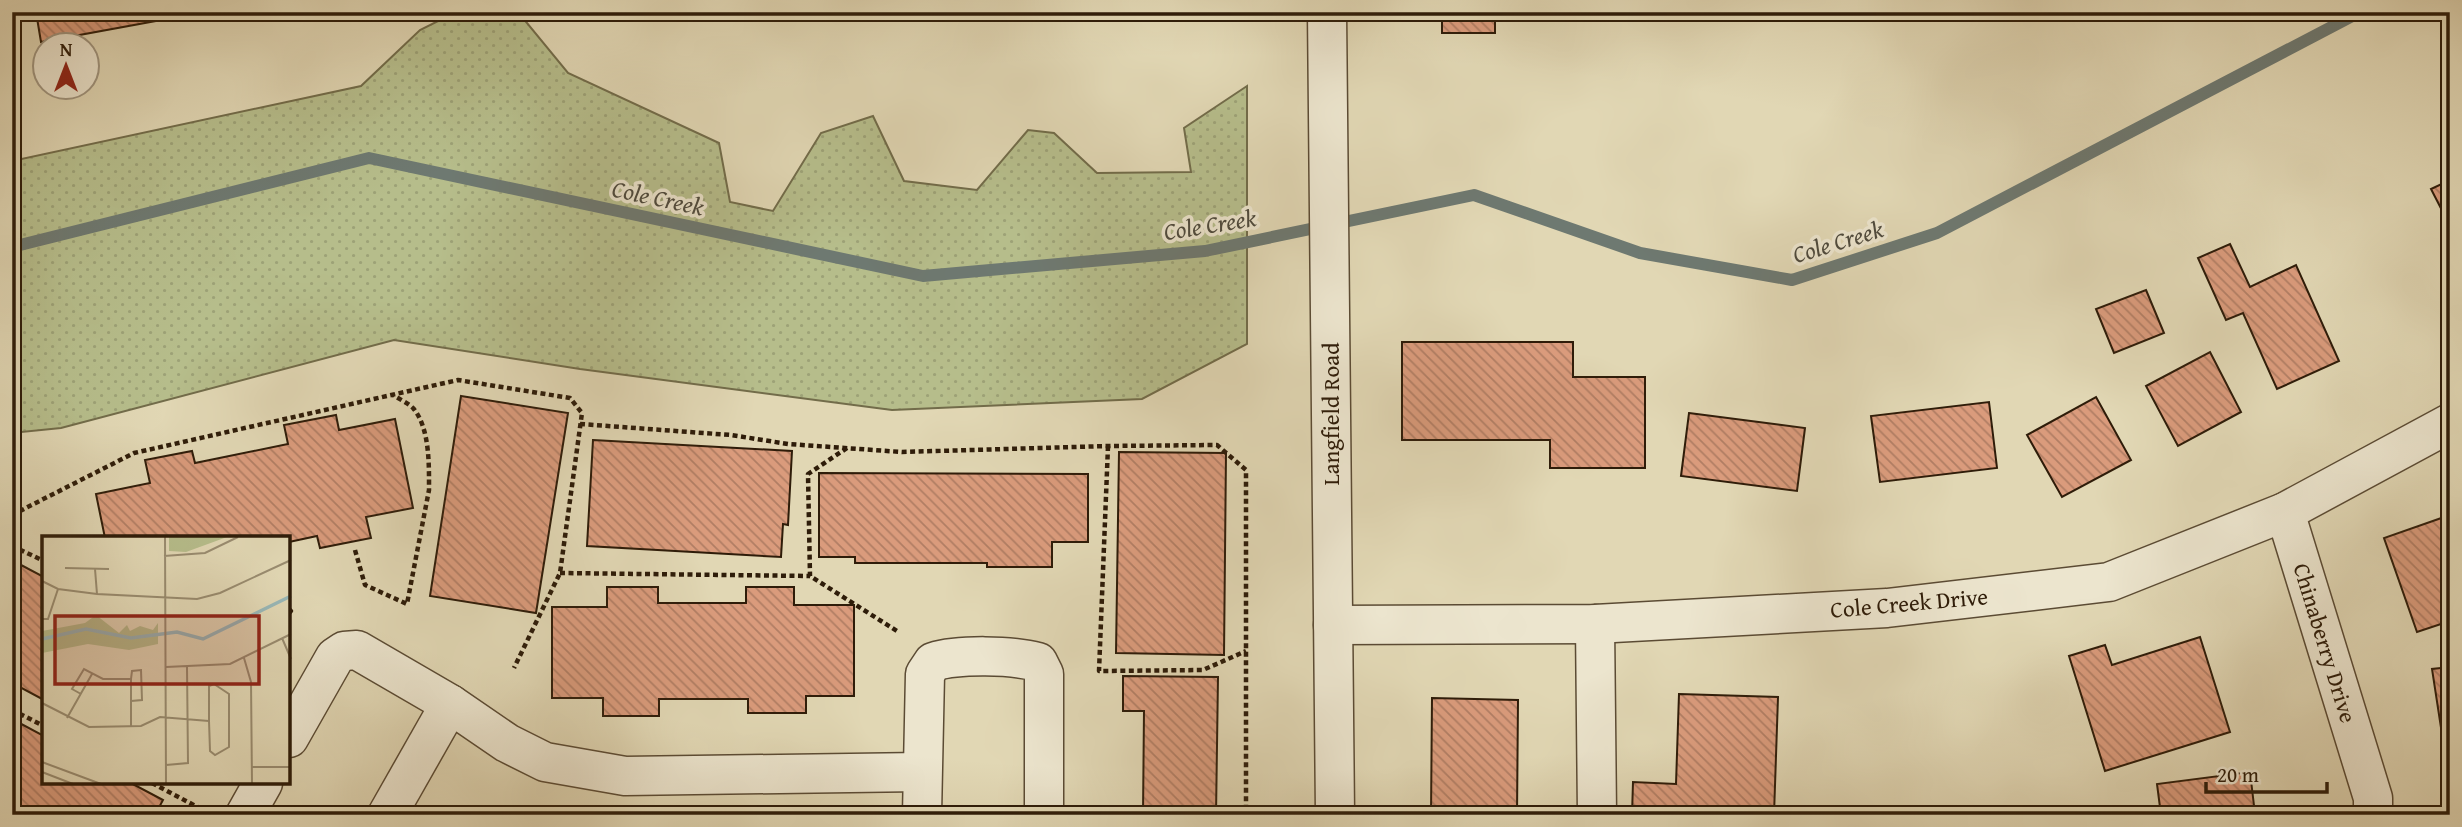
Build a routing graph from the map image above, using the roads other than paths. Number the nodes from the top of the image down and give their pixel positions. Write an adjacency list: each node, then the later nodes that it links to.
1 (1327, 12): 5 (street, Langfield Road)
2 (2450, 423): 3 (street, Cole Creek Drive)
3 (2285, 512): 4 (street, Cole Creek Drive); 16 (street, Chinaberry Drive)
4 (1595, 624): 5 (street, Cole Creek Drive); 15 (street)
5 (1333, 625): 14 (street, Langfield Road)
6 (450, 704): 7 (street); 8 (street); 11 (street)
7 (290, 736)
8 (922, 772): 12 (street); 13 (street)
9 (262, 785): 10 (street)
10 (245, 815)
11 (387, 815)
12 (922, 815)
13 (1044, 815)
14 (1335, 815)
15 (1597, 815)
16 (2373, 815)

